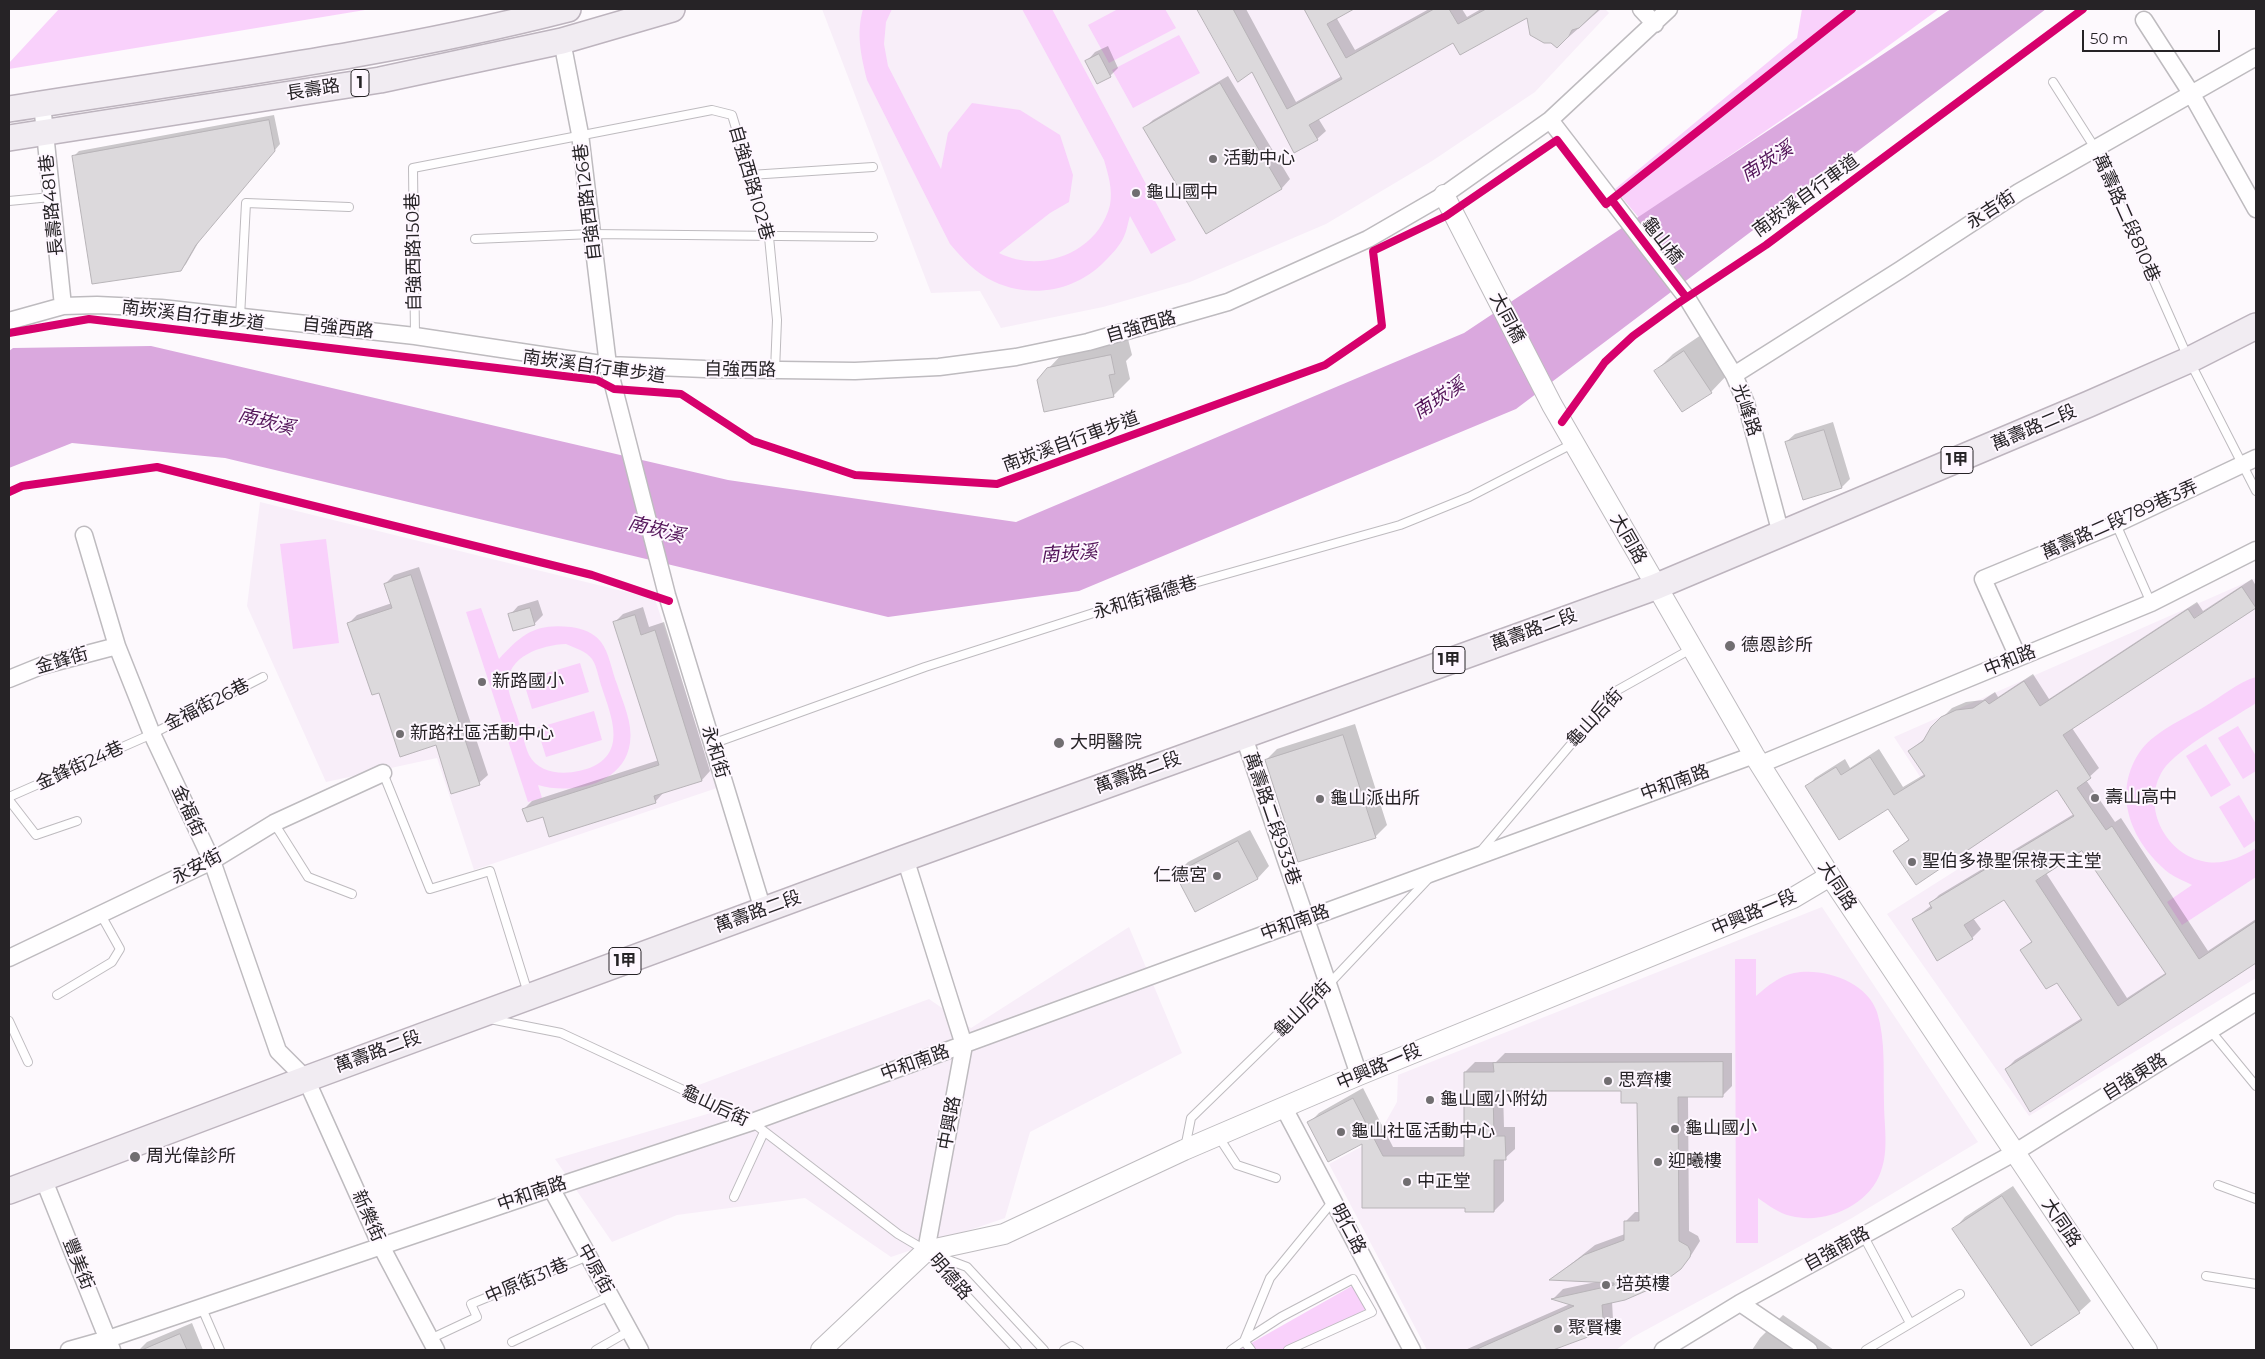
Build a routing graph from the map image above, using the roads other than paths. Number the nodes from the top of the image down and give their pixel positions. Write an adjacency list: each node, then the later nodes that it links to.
1 (568, 9): 11 (main road, 長壽路 / 1)
2 (672, 9): 7 (main road, 長壽路 / 1)
3 (1641, 9): 6 (street)
4 (1669, 9): 6 (street)
5 (2144, 20): 10 (street)
6 (1655, 24): 13 (street)
7 (562, 41): 14 (main road, 長壽路 / 1); 15 (street, 自強西路126巷)
8 (2256, 57): 10 (street, 永吉街)
9 (2053, 82): 17 (lane, 萬壽路二段810巷)
10 (2190, 93): 17 (street, 永吉街); 24 (street)
11 (42, 104): 12 (main road, 長壽路 / 1); 14 (street, 長壽路481巷)
12 (9, 109)
13 (1550, 120): 20 (street); 29 (street, 龜山橋)
14 (44, 133): 16 (main road, 長壽路 / 1); 21 (street, 長壽路481巷)
15 (580, 134): 19 (lane, 自強西路102巷); 25 (street, 自強西路126巷); 34 (lane, 自強西路150巷)
16 (9, 138)
17 (2095, 148): 35 (lane, 萬壽路二段810巷); 38 (street, 永吉街)
18 (873, 167): 19 (lane)
19 (750, 175): 26 (lane, 自強西路102巷)
20 (1444, 194): 37 (street, 自強西路); 39 (street, 大同橋)
21 (51, 197): 22 (lane); 30 (street, 長壽路481巷)
22 (9, 201)
23 (349, 207): 31 (lane)
24 (2256, 209)
25 (592, 234): 26 (lane); 28 (lane); 36 (street, 自強西路126巷)
26 (769, 237): 27 (lane); 37 (lane, 自強西路102巷)
27 (873, 237)
28 (476, 239)
29 (1686, 297): 38 (street, 光峰路)
30 (63, 306): 31 (street, 自強西路); 32 (street, 自強西路)
31 (240, 317): 34 (street, 自強西路)
32 (9, 321)
33 (2256, 326): 35 (main road, 萬壽路二段 / 1甲)
34 (415, 336): 36 (street, 自強西路)
35 (2189, 360): 41 (lane, 萬壽路二段810巷); 44 (main road, 萬壽路二段 / 1甲)
36 (608, 364): 37 (street, 自強西路); 56 (street, 永和街)
37 (775, 371)
38 (1734, 375): 44 (street, 光峰路)
39 (1552, 405): 40 (street, 大同路)
40 (1574, 443): 47 (street, 大同路); 56 (lane, 永和街福德巷)
41 (2250, 462): 42 (lane, 萬壽路二段810巷); 43 (street, 萬壽路二段789巷3弄)
42 (2256, 491)
43 (2116, 524): 48 (lane); 51 (street, 萬壽路二段789巷3弄)
44 (1782, 534): 47 (main road, 萬壽路二段 / 1甲)
45 (84, 536): 49 (street, 金福街)
46 (2256, 550): 48 (street, 中和路)
47 (1655, 587): 50 (street, 大同路); 55 (main road, 萬壽路二段 / 1甲)
48 (2151, 603): 51 (street, 中和路)
49 (117, 646): 53 (street, 金鋒街); 54 (street, 金福街)
50 (1692, 648): 57 (street, 大同路); 62 (lane, 龜山后街)
51 (2018, 657): 57 (street, 中和路)
52 (263, 677): 54 (lane, 金福街26巷)
53 (9, 679)
54 (152, 734): 59 (lane, 金鋒街24巷); 64 (street, 金福街)
55 (1243, 734): 63 (main road, 萬壽路二段 / 1甲); 70 (street, 萬壽路二段933巷)
56 (712, 744): 68 (street, 永和街)
57 (1757, 759): 62 (street, 中和南路); 66 (street, 大同路)
58 (383, 773): 61 (street, 永安街); 74 (lane)
59 (9, 798): 60 (lane)
60 (78, 821)
61 (274, 823): 64 (street, 永安街); 67 (lane)
62 (1477, 855): 65 (street, 中和南路)
63 (905, 858): 68 (main road, 萬壽路二段 / 1甲); 79 (street, 中興路)
64 (212, 861): 69 (street, 永安街); 82 (street, 金福街)
65 (1434, 873): 70 (street, 中和南路); 72 (lane, 龜山后街)
66 (1830, 876): 81 (street, 中興路一段); 88 (street, 大同路)
67 (352, 894)
68 (763, 910): 74 (main road, 萬壽路二段 / 1甲)
69 (101, 915): 71 (street, 永安街); 73 (lane)
70 (1306, 918): 72 (street, 萬壽路二段933巷); 79 (street, 中和南路)
71 (9, 958)
72 (1328, 985): 81 (street, 萬壽路二段933巷); 87 (lane, 龜山后街)
73 (57, 995)
74 (529, 996): 76 (main road, 萬壽路二段 / 1甲)
75 (2256, 1002): 78 (street, 自強東路)
76 (476, 1016): 82 (main road, 萬壽路二段 / 1甲); 85 (lane, 龜山后街)
77 (9, 1021): 80 (lane)
78 (2210, 1030): 83 (lane); 88 (street, 自強東路)
79 (964, 1045): 85 (street, 中和南路); 99 (street, 中興路)
80 (28, 1062)
81 (1358, 1075): 84 (street, 中興路一段)
82 (306, 1079): 89 (main road, 萬壽路二段 / 1甲); 98 (street, 新樂街)
83 (2256, 1086)
84 (1284, 1108): 86 (street, 中興路一段); 96 (street, 明仁路)
85 (758, 1127): 92 (street, 中和南路); 94 (lane); 99 (lane, 龜山后街)
86 (1218, 1136): 87 (street, 中興路一段); 90 (lane)
87 (1184, 1150): 99 (street, 中興路一段)
88 (2014, 1152): 97 (street, 自強南路); 113 (street, 大同路)
89 (43, 1178): 93 (main road, 萬壽路二段 / 1甲); 111 (street, 豐美街)
90 (1276, 1178)
91 (2218, 1185): 95 (lane)
92 (551, 1188): 98 (street, 中和南路); 100 (street, 中原街)
93 (9, 1191)
94 (734, 1197)
95 (2256, 1199)
96 (1333, 1201): 109 (lane); 126 (street, 明仁路)
97 (1863, 1235): 105 (street, 自強南路); 107 (lane)
98 (381, 1246): 106 (street, 中和南路); 112 (street, 新樂街)
99 (926, 1251): 118 (street); 119 (lane, 明德路); 120 (lane, 明德路)
100 (588, 1256): 104 (street, 中原街); 112 (lane, 中原街31巷)
101 (2206, 1276): 102 (lane)
102 (2256, 1284)
103 (1960, 1294): 107 (lane)
104 (610, 1296): 108 (street, 中原街); 110 (lane)
105 (1740, 1303): 127 (street, 自強南路); 128 (street)
106 (201, 1306): 111 (street, 中和南路); 115 (lane)
107 (1910, 1324): 129 (lane)
108 (629, 1331): 116 (lane); 117 (street, 中原街)
109 (1244, 1341): 123 (lane); 124 (lane); 125 (lane)
110 (512, 1342)
111 (110, 1345): 114 (street, 中和南路)
112 (433, 1345)
113 (2142, 1346)
114 (69, 1350)
115 (220, 1350)
116 (596, 1350)
117 (640, 1350)
118 (821, 1350)
119 (1017, 1350)
120 (1044, 1350)
121 (1064, 1350): 122 (lane)
122 (1078, 1350)
123 (1231, 1350)
124 (1251, 1350)
125 (1288, 1350)
126 (1412, 1350)
127 (1663, 1350)
128 (1809, 1350)
129 (1866, 1350)

